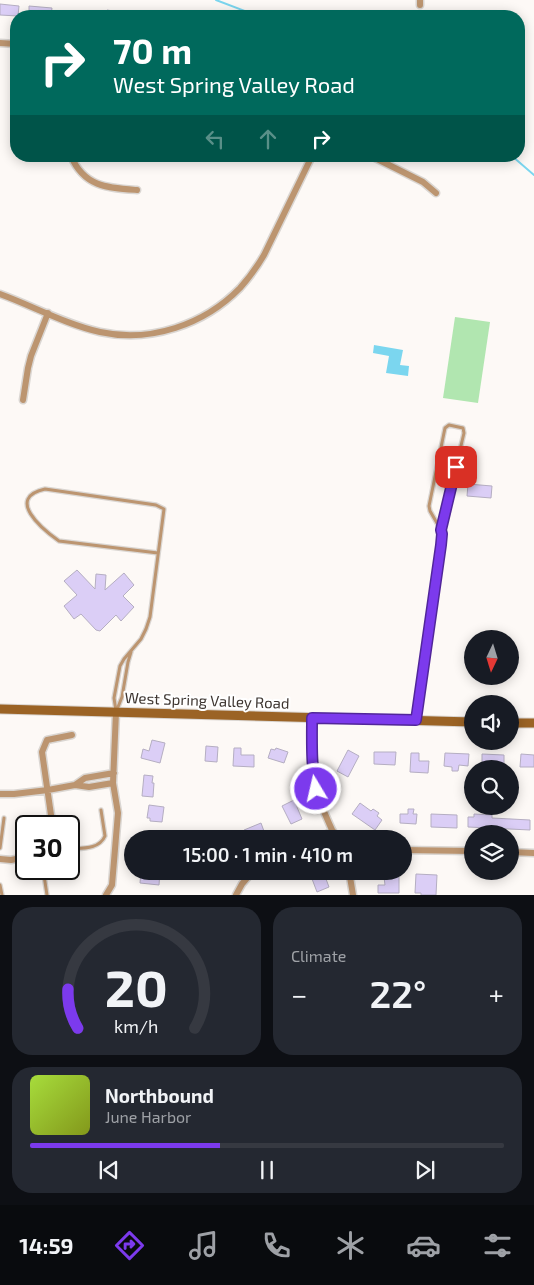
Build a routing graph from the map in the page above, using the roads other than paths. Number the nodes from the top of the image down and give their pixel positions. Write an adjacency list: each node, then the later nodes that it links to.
1 (74, 162): 4 (street)
2 (309, 162): 7 (street)
3 (383, 162): 5 (street)
4 (138, 190)
5 (436, 193)
6 (0, 294): 7 (street)
7 (48, 313): 8 (street)
8 (23, 400)
9 (441, 530): 9 (lane); 15 (lane)
10 (158, 553): 10 (lane); 11 (lane)
11 (131, 652): 13 (lane); 13 (lane)
12 (0, 709): 13 (street, West Spring Valley Road)
13 (116, 712): 14 (street, West Spring Valley Road); 20 (street)
14 (312, 718): 15 (street, West Spring Valley Road); 28 (street)
15 (416, 720): 16 (street, West Spring Valley Road)
16 (464, 722)
17 (519, 723): 18 (street)
18 (534, 723)
19 (72, 735): 23 (street)
20 (114, 773): 21 (street); 22 (street)
21 (113, 783): 22 (street); 43 (street)
22 (75, 785): 23 (street)
23 (48, 790): 24 (street); 26 (street)
24 (0, 794)
25 (101, 810): 30 (lane)
26 (51, 815)
27 (4, 818): 29 (lane)
28 (333, 830)
29 (0, 848)
30 (80, 848)
31 (412, 850): 32 (street)
32 (464, 851)
33 (519, 852): 34 (street)
34 (534, 853)
35 (0, 859): 36 (street)
36 (15, 859)
37 (45, 880): 42 (lane)
38 (245, 880): 44 (street)
39 (350, 880): 45 (street)
40 (0, 885): 41 (lane)
41 (2, 895)
42 (47, 895)
43 (106, 895)
44 (236, 895)
45 (353, 895)

